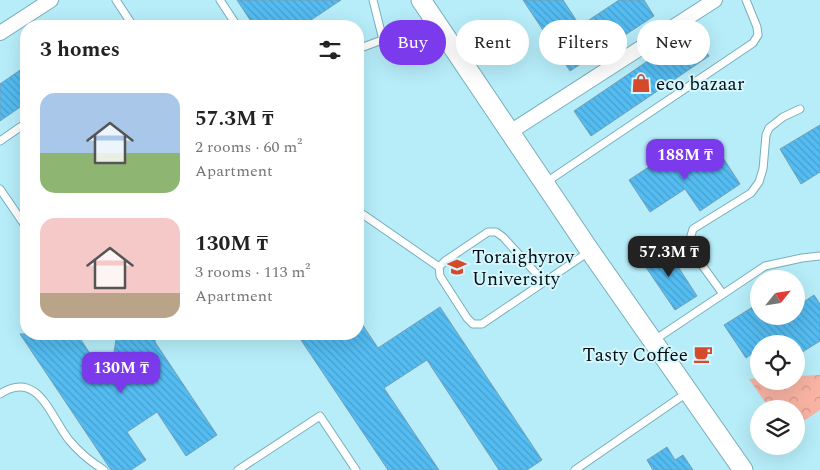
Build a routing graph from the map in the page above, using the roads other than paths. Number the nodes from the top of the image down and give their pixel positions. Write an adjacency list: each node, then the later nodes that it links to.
1 (51, 0): 8 (street)
2 (116, 0): 9 (lane)
3 (220, 0): 10 (lane)
4 (373, 0): 13 (lane)
5 (421, 0): 11 (main road)
6 (715, 0): 20 (street)
7 (746, 0): 22 (lane)
8 (21, 20)
9 (129, 20)
10 (233, 20)
11 (434, 20)
12 (20, 21): 14 (street)
13 (379, 27)
14 (0, 34)
15 (446, 38): 20 (main road)
16 (379, 41): 17 (lane)
17 (364, 47)
18 (800, 109): 30 (lane)
19 (20, 127): 21 (lane)
20 (510, 132): 22 (main road)
21 (0, 141)
22 (545, 183): 26 (main road)
23 (0, 189): 25 (lane)
24 (364, 215): 28 (lane)
25 (20, 218)
26 (590, 251): 29 (lane); 31 (main road)
27 (820, 256): 30 (lane)
28 (439, 267): 29 (lane); 29 (lane)
29 (544, 282)
30 (724, 294): 31 (lane)
31 (653, 341): 32 (main road)
32 (688, 392): 37 (lane); 38 (main road)
33 (0, 394): 34 (lane)
34 (104, 470)
35 (238, 470): 36 (lane)
36 (356, 470)
37 (575, 470)
38 (743, 470)

